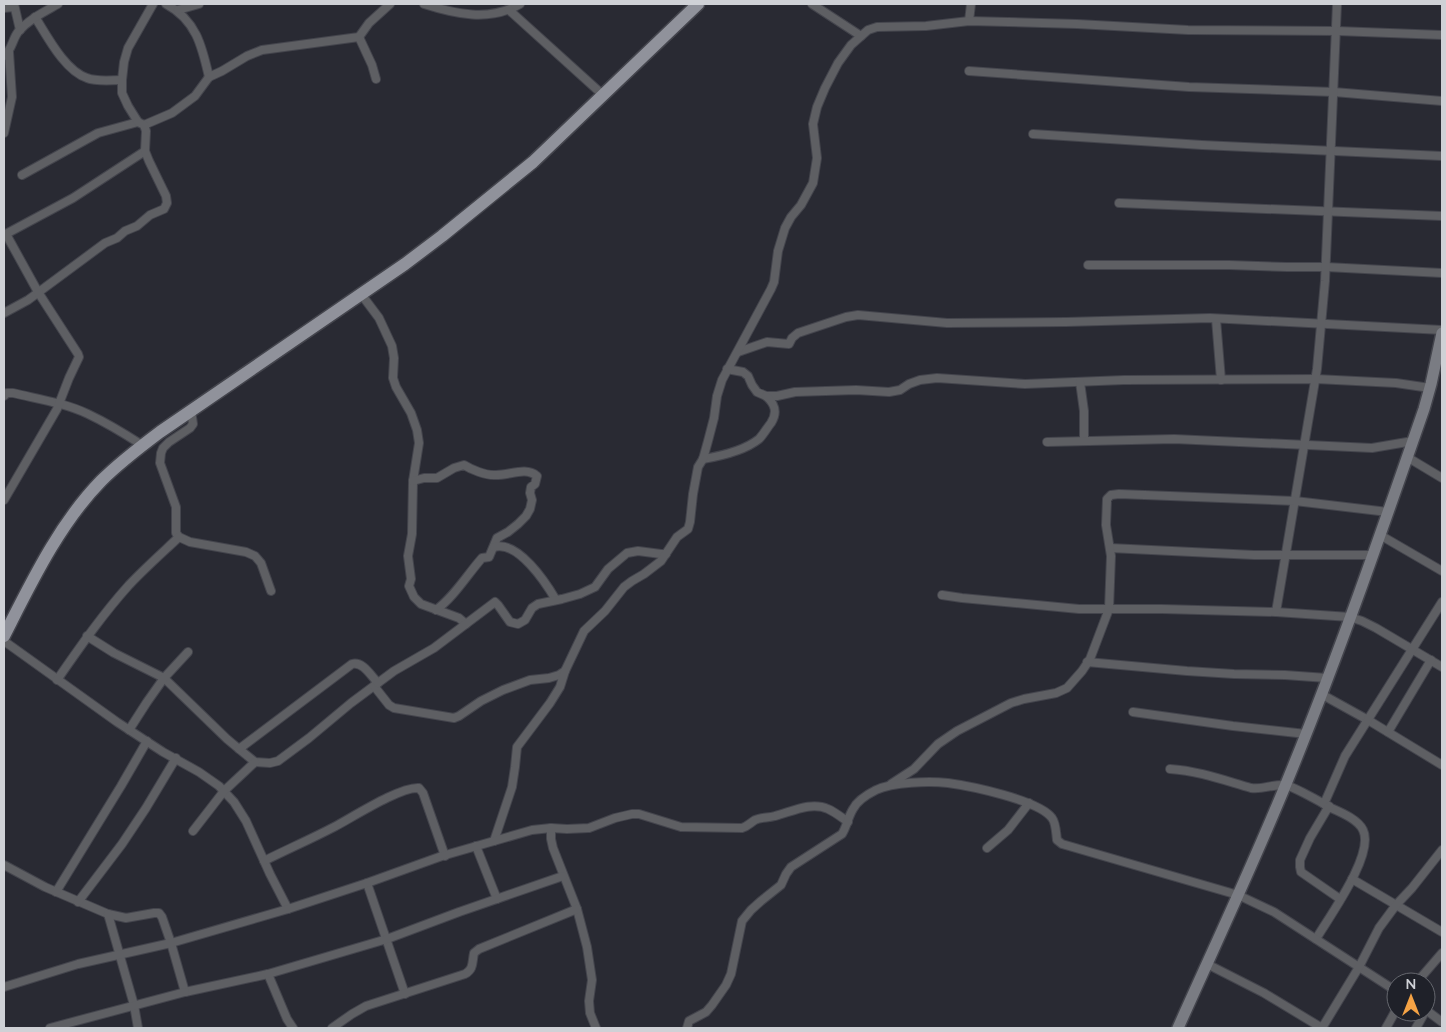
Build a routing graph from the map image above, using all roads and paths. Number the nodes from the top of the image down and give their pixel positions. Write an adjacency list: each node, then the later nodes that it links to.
1 (58, 4): 16 (street)
2 (153, 4): 27 (street)
3 (166, 4): 14 (street)
4 (199, 4): 14 (street)
5 (390, 4): 22 (street)
6 (424, 4): 15 (street)
7 (520, 4): 15 (street)
8 (698, 4): 29 (main road)
9 (812, 4): 21 (street)
10 (971, 4): 17 (street)
11 (1337, 4): 19 (street)
12 (14, 5): 13 (street); 18 (street)
13 (4, 8)
14 (178, 10): 25 (street)
15 (510, 10): 29 (street)
16 (35, 17): 18 (street); 27 (street)
17 (969, 22): 19 (street); 21 (street)
18 (20, 30): 23 (street)
19 (1337, 31): 20 (street); 28 (street)
20 (1442, 35)
21 (861, 36): 51 (street)
22 (359, 37): 25 (street); 26 (street)
23 (6, 54): 32 (street)
24 (969, 71): 28 (street)
25 (209, 77): 31 (street)
26 (376, 79)
27 (122, 80): 31 (street)
28 (1334, 92): 30 (street); 35 (street)
29 (603, 95): 46 (main road)
30 (1442, 101)
31 (141, 124): 34 (street); 37 (street)
32 (4, 132)
33 (1033, 134): 35 (street)
34 (145, 152): 41 (street); 45 (street)
35 (1331, 152): 36 (street); 39 (street)
36 (1442, 156)
37 (22, 175)
38 (1119, 203): 39 (street)
39 (1328, 211): 40 (street); 43 (street)
40 (1442, 216)
41 (5, 234): 45 (street)
42 (1088, 265): 43 (street)
43 (1326, 267): 44 (street); 49 (street)
44 (1442, 273)
45 (38, 292): 47 (street); 60 (street)
46 (361, 294): 61 (main road); 70 (street)
47 (4, 313)
48 (1216, 318): 49 (street); 51 (street); 55 (street)
49 (1322, 323): 50 (street); 54 (street)
50 (1442, 331): 52 (main road)
51 (738, 352): 53 (street)
52 (1439, 366): 57 (main road)
53 (728, 369): 59 (street); 68 (street)
54 (1316, 379): 55 (street); 57 (street); 66 (street)
55 (1221, 380): 56 (street)
56 (1080, 382): 59 (street); 62 (street)
57 (1430, 388): 63 (main road)
58 (5, 393): 60 (street)
59 (766, 396): 68 (street)
60 (59, 403): 65 (street); 71 (street)
61 (191, 410): 65 (main road); 75 (street)
62 (1084, 441): 64 (street); 66 (street)
63 (1413, 441): 66 (street); 67 (main road)
64 (1047, 442)
65 (142, 445): 91 (main road)
66 (1304, 445): 72 (street)
67 (1407, 457): 69 (street); 73 (main road)
68 (703, 459): 78 (street)
69 (1442, 478)
70 (413, 481): 76 (street); 87 (street)
71 (4, 500)
72 (1295, 501): 73 (street); 77 (street); 79 (street)
73 (1388, 512): 74 (main road)
74 (1380, 535): 80 (main road); 81 (street)
75 (179, 537): 82 (street); 92 (street)
76 (494, 547): 84 (street); 87 (street)
77 (1110, 548): 79 (street); 86 (street)
78 (666, 554): 84 (street); 99 (street)
79 (1286, 555): 80 (street); 88 (street)
80 (1372, 555): 89 (main road)
81 (1442, 571)
82 (271, 591)
83 (942, 595): 86 (street)
84 (556, 600): 90 (street)
85 (1442, 602): 94 (street)
86 (1109, 608): 88 (street); 97 (street)
87 (436, 610): 90 (street)
88 (1276, 612): 89 (street)
89 (1350, 617): 94 (street); 101 (main road)
90 (466, 624): 103 (street)
91 (4, 635)
92 (87, 636): 100 (street); 102 (street)
93 (4, 641): 102 (street)
94 (1412, 649): 96 (street); 106 (street)
95 (188, 652): 100 (street)
96 (1431, 660): 98 (street); 108 (street)
97 (1087, 662): 101 (street); 117 (street)
98 (1442, 667)
99 (565, 671): 103 (street); 124 (street)
100 (164, 678): 107 (street); 111 (street)
101 (1327, 678): 104 (main road)
102 (57, 680): 107 (street)
103 (376, 685): 111 (street); 113 (street)
104 (1321, 694): 106 (street); 109 (main road)
105 (1133, 712): 109 (street)
106 (1368, 720): 108 (street); 120 (street)
107 (129, 730): 110 (street)
108 (1388, 732): 114 (street)
109 (1306, 734): 116 (main road)
110 (147, 741): 112 (street); 134 (street)
111 (238, 749): 113 (street)
112 (176, 758): 118 (street); 138 (street)
113 (254, 762): 118 (street)
114 (1442, 765)
115 (1170, 769): 116 (street)
116 (1286, 785): 120 (street); 135 (main road)
117 (887, 786): 119 (street); 121 (street)
118 (224, 791): 123 (street); 129 (street)
119 (1029, 803): 126 (street); 135 (street)
120 (1326, 805): 132 (street); 137 (street)
121 (848, 822): 122 (street); 165 (street)
122 (551, 828): 124 (street); 131 (street)
123 (192, 831)
124 (494, 841): 125 (street)
125 (476, 846): 128 (street); 136 (street)
126 (987, 848)
127 (1442, 850): 139 (street)
128 (445, 856): 129 (street); 133 (street)
129 (264, 861): 140 (street)
130 (4, 865): 134 (street)
131 (564, 876): 136 (street); 141 (street)
132 (1352, 880): 137 (street); 139 (street)
133 (367, 883): 140 (street); 145 (street)
134 (56, 892): 138 (street)
135 (1238, 895): 144 (street); 149 (main road)
136 (497, 899): 145 (street)
137 (1340, 899): 144 (street)
138 (78, 902): 142 (street)
139 (1396, 905): 143 (street); 150 (street)
140 (288, 908): 146 (street)
141 (577, 909): 156 (street); 164 (street)
142 (108, 914): 146 (street); 148 (street)
143 (1442, 932)
144 (1316, 939): 150 (street)
145 (387, 940): 152 (street); 156 (street)
146 (170, 943): 148 (street); 155 (street)
147 (1442, 953): 151 (street)
148 (119, 955): 154 (street); 157 (street)
149 (1206, 964): 158 (street); 166 (main road)
150 (1359, 967): 153 (street); 167 (street)
151 (1426, 972)
152 (268, 974): 155 (street); 159 (street)
153 (1386, 985)
154 (4, 988)
155 (185, 992): 157 (street)
156 (405, 994): 163 (street)
157 (134, 1005): 160 (street); 161 (street)
158 (1308, 1025): 167 (street)
159 (292, 1027): 162 (street)
160 (50, 1028)
161 (138, 1028)
162 (281, 1028)
163 (332, 1028)
164 (596, 1028)
165 (687, 1028)
166 (1178, 1028)
167 (1322, 1028)

